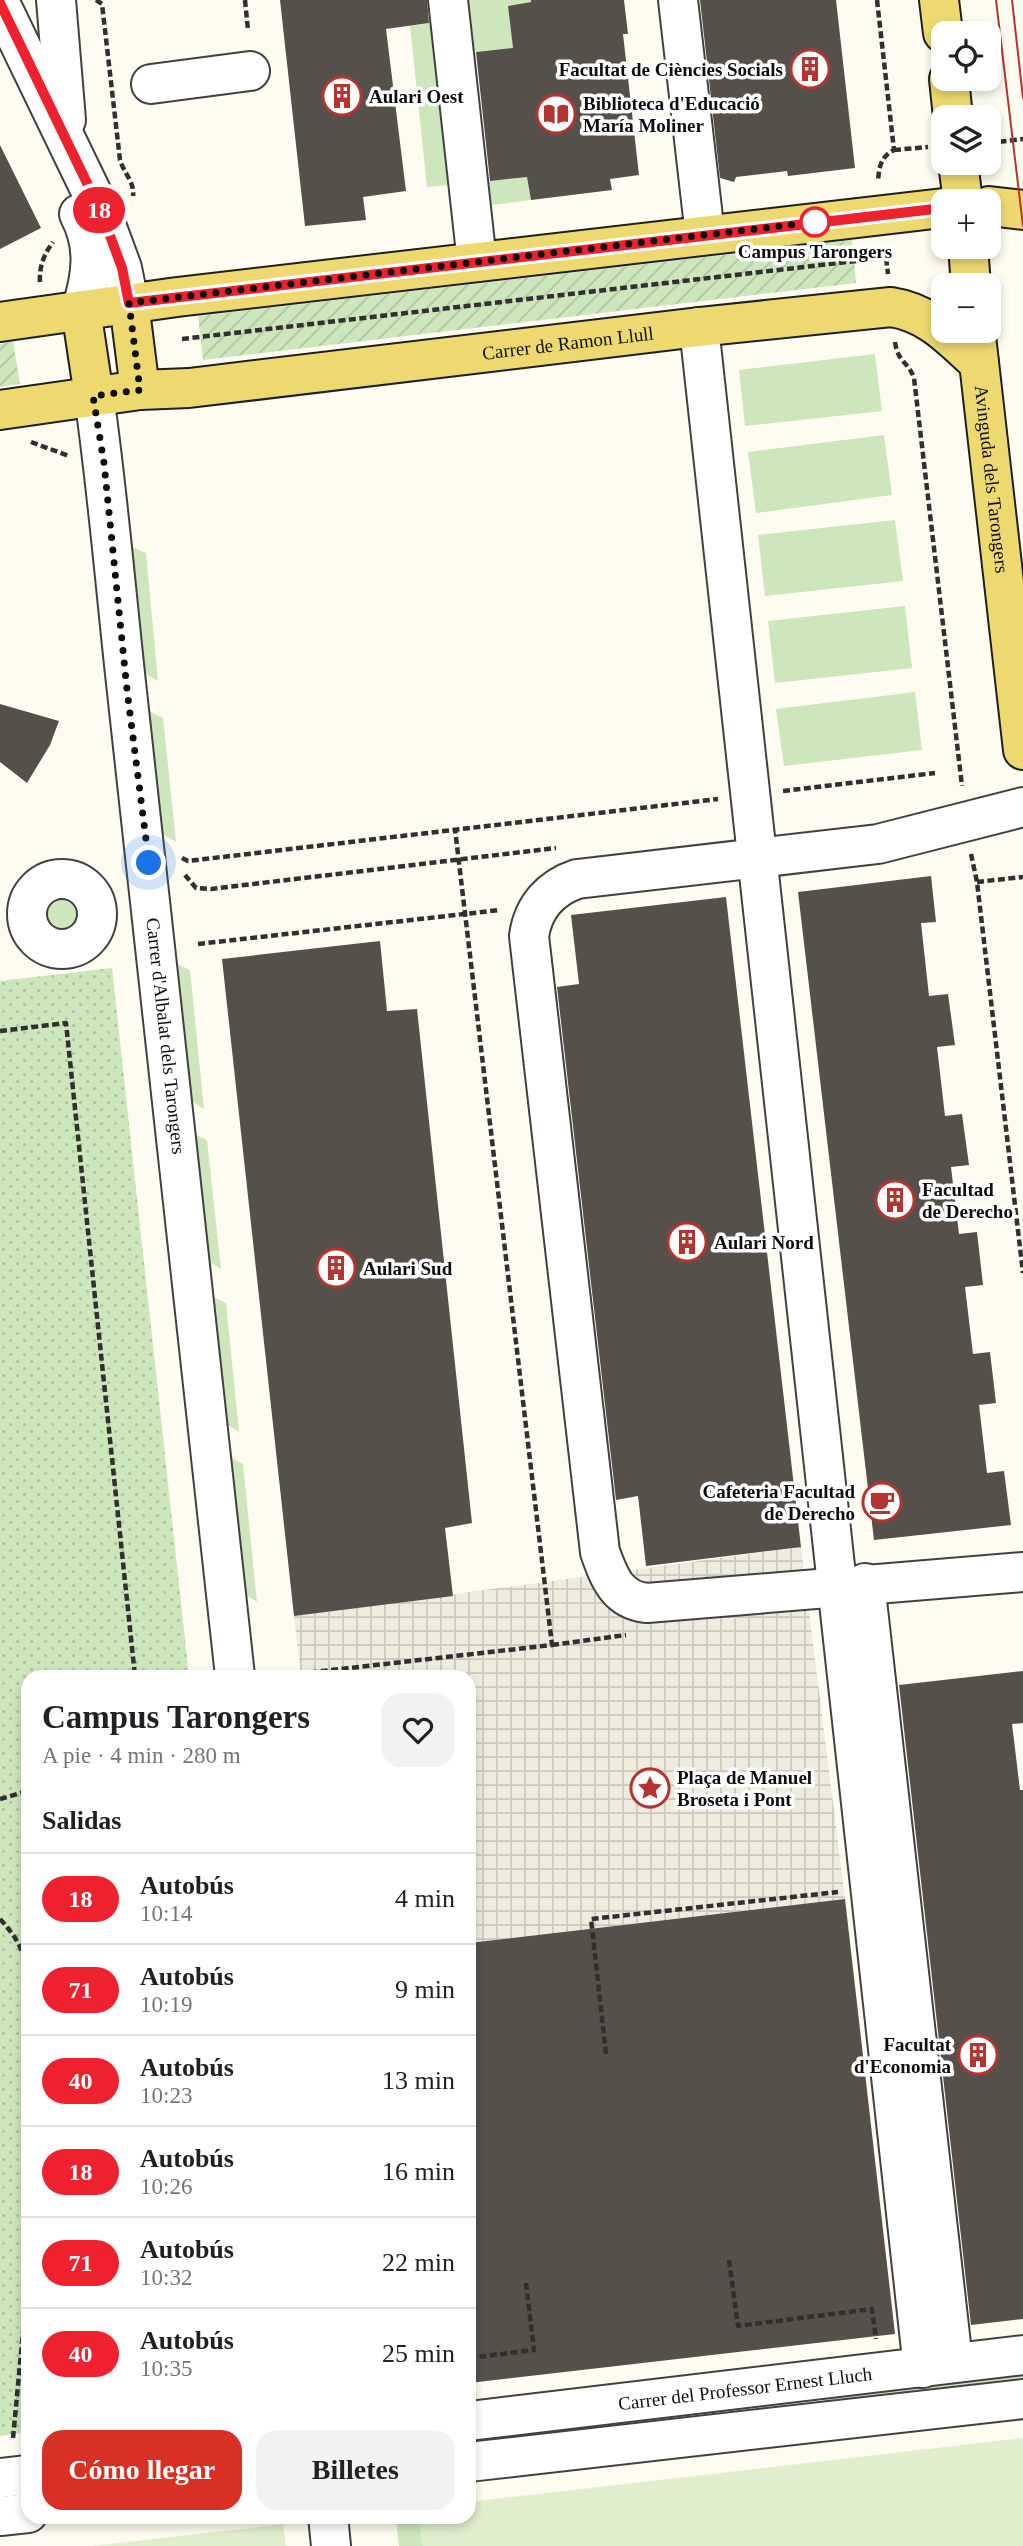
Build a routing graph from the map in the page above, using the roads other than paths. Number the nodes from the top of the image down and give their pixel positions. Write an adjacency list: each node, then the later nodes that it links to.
1 (56, 0): 10 (street)
2 (448, 0): 15 (street)
3 (678, 0): 14 (street)
4 (939, 0): 6 (main road)
5 (0, 3): 10 (street)
6 (942, 21)
7 (0, 51): 17 (street)
8 (250, 71): 9 (street)
9 (151, 84)
10 (68, 145): 16 (street)
11 (1001, 207): 13 (main road)
12 (931, 209): 14 (main road)
13 (1023, 210)
14 (705, 235): 15 (main road)
15 (477, 261): 16 (main road)
16 (129, 303): 17 (main road); 21 (main road)
17 (81, 310): 18 (main road); 22 (main road)
18 (0, 322)
19 (699, 327): 20 (main road, Carrer de Ramon Llull); 21 (main road, Carrer de Ramon Llull); 26 (street)
20 (977, 347): 24 (main road, Avinguda dels Tarongers)
21 (140, 390): 22 (main road, Carrer de Ramon Llull)
22 (93, 396): 23 (main road, Carrer de Ramon Llull); 33 (street, Carrer d'Albalat dels Tarongers)
23 (0, 410)
24 (1023, 750)
25 (1023, 807): 26 (street)
26 (758, 859): 32 (street); 32 (street)
27 (41, 885): 28 (street); 30 (street); 30 (street)
28 (0, 914)
29 (0, 927): 30 (street)
30 (44, 944)
31 (1023, 1572): 32 (street)
32 (851, 1585): 35 (street); 35 (street)
33 (234, 1670)
34 (1023, 2355): 35 (street, Carrer del Professor Ernest Lluch)
35 (938, 2365): 37 (street, Carrer del Professor Ernest Lluch)
36 (1023, 2399): 38 (street)
37 (476, 2420)
38 (476, 2461)
39 (21, 2475): 40 (street)
40 (0, 2478)
41 (21, 2514): 42 (street)
42 (0, 2516)
43 (329, 2524): 44 (street)
44 (331, 2546)

